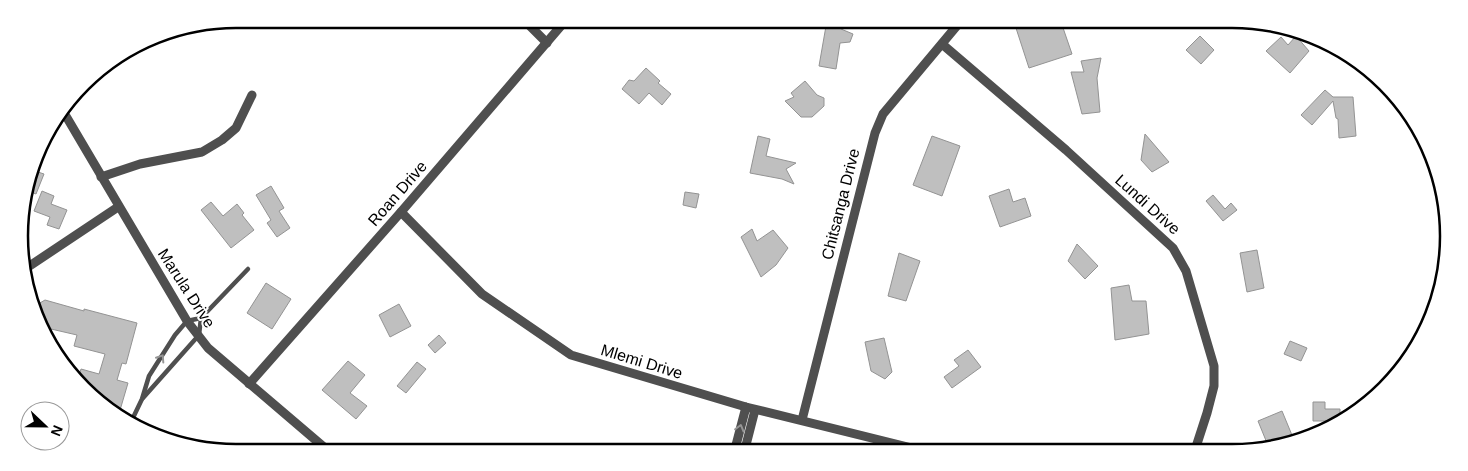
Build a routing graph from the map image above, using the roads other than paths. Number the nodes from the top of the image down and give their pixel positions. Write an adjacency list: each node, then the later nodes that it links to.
1 (532, 28): 4 (street)
2 (559, 28): 4 (street, Roan Drive)
3 (955, 28): 5 (street, Chitsanga Drive)
4 (547, 43): 10 (street, Roan Drive)
5 (942, 44): 21 (street, Chitsanga Drive); 26 (street, Lundi Drive)
6 (252, 95): 8 (street)
7 (66, 116): 8 (street, Marula Drive)
8 (101, 177): 9 (street, Marula Drive)
9 (118, 207): 11 (street); 14 (street, Marula Drive)
10 (401, 212): 16 (street, Roan Drive); 18 (street, Mlemi Drive)
11 (29, 266)
12 (248, 269): 13 (lane)
13 (201, 318): 14 (lane); 15 (lane)
14 (187, 321): 15 (street, Marula Drive); 17 (lane, one-way to 14)
15 (199, 336): 16 (street, Marula Drive); 17 (lane)
16 (249, 384): 22 (street, Marula Drive)
17 (142, 399): 20 (lane)
18 (746, 408): 19 (street, Mlemi Drive); 23 (street, one-way to 18)
19 (756, 410): 21 (street, Mlemi Drive); 24 (street)
20 (133, 417)
21 (802, 420): 25 (street, Mlemi Drive)
22 (319, 443)
23 (736, 443)
24 (747, 443)
25 (892, 443)
26 (1197, 443)

